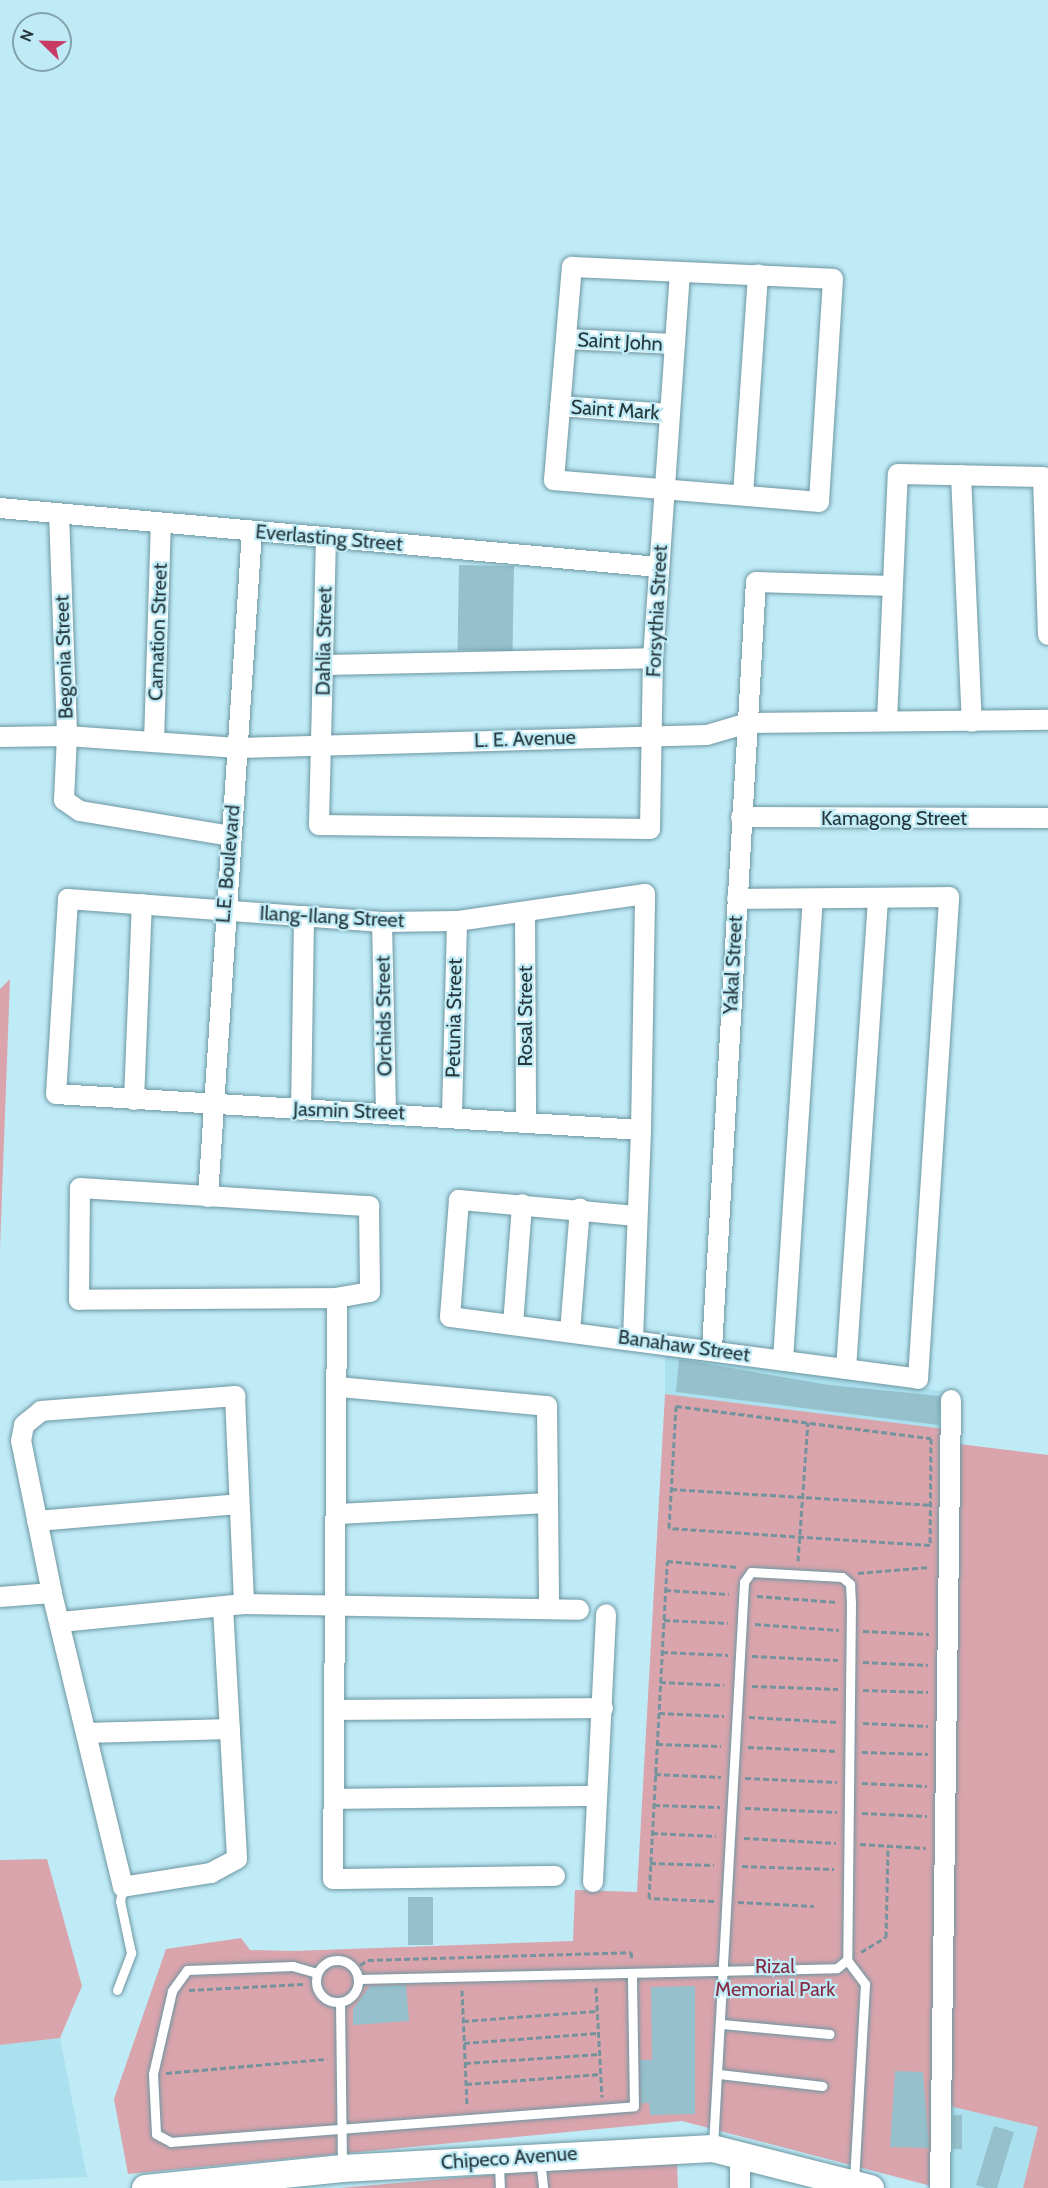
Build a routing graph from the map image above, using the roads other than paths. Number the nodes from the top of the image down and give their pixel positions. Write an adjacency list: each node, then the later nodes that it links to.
1 (680, 272): 2 (street); 3 (street); 4 (street, Forsythia Street)
2 (758, 275): 9 (street); 9 (street)
3 (566, 339): 4 (street, Saint John); 5 (street)
4 (675, 344): 6 (street, Forsythia Street)
5 (560, 406): 6 (street, Saint Mark); 8 (street)
6 (669, 414): 8 (street, Forsythia Street)
7 (961, 475): 16 (street); 17 (street); 22 (street)
8 (663, 488): 9 (street); 15 (street, Forsythia Street)
9 (743, 495)
10 (0, 508): 11 (street, Everlasting Street)
11 (59, 514): 12 (street, Everlasting Street); 25 (street, Begonia Street)
12 (161, 523): 13 (street, Everlasting Street); 27 (street, Carnation Street)
13 (252, 531): 14 (street, Everlasting Street); 29 (street, L.E. Boulevard)
14 (326, 537): 15 (street, Everlasting Street); 19 (street, Dahlia Street)
15 (658, 567): 18 (street, Forsythia Street)
16 (891, 586): 21 (street); 23 (street, Yakal Street)
17 (1048, 635)
18 (653, 658): 19 (street); 24 (street, Forsythia Street)
19 (323, 665): 28 (street, Dahlia Street)
20 (1048, 720): 22 (street, L. E. Avenue)
21 (887, 721): 22 (street, L. E. Avenue); 23 (street, L. E. Avenue)
22 (972, 722)
23 (748, 723): 24 (street, L. E. Avenue); 30 (street, Yakal Street)
24 (653, 734): 28 (street, L. E. Avenue); 28 (street, Forsythia Street)
25 (67, 736): 26 (street, L. E. Avenue); 27 (street, L. E. Avenue); 32 (street, Begonia Street)
26 (0, 737)
27 (154, 742): 29 (street, L. E. Avenue)
28 (322, 746): 29 (street, L. E. Avenue)
29 (238, 748): 32 (street, L.E. Boulevard)
30 (741, 817): 31 (street, Kamagong Street); 33 (street, Yakal Street)
31 (1048, 818)
32 (231, 836): 37 (street, L.E. Boulevard)
33 (736, 899): 35 (street); 58 (street, Yakal Street)
34 (878, 899): 35 (street); 60 (street); 60 (street, Banahaw Street)
35 (813, 902): 59 (street)
36 (142, 904): 37 (street, Ilang-Ilang Street); 42 (street, Ilang-Ilang Street); 43 (street)
37 (223, 910): 39 (street, Ilang-Ilang Street); 44 (street, L.E. Boulevard)
38 (525, 912): 40 (street, Ilang-Ilang Street); 48 (street, Rosal Street); 49 (street, Ilang-Ilang Street)
39 (304, 916): 41 (street, Ilang-Ilang Street); 45 (street)
40 (457, 921): 41 (street, Ilang-Ilang Street); 47 (street, Petunia Street)
41 (382, 922): 46 (street, Orchids Street)
42 (56, 1094): 43 (street, Jasmin Street)
43 (134, 1100): 44 (street, Jasmin Street)
44 (213, 1106): 45 (street, Jasmin Street); 50 (street, L.E. Boulevard)
45 (301, 1110): 46 (street, Jasmin Street)
46 (386, 1111): 47 (street, Jasmin Street)
47 (452, 1114): 48 (street, Jasmin Street)
48 (526, 1120): 49 (street, Jasmin Street)
49 (641, 1130): 53 (street)
50 (208, 1197): 54 (street); 54 (street)
51 (522, 1204): 52 (street); 55 (street); 55 (street, Banahaw Street)
52 (580, 1209): 53 (street); 56 (street)
53 (636, 1216): 57 (street)
54 (338, 1298): 61 (street)
55 (513, 1325): 56 (street, Banahaw Street)
56 (570, 1332): 57 (street, Banahaw Street)
57 (633, 1339): 58 (street, Banahaw Street)
58 (712, 1349): 59 (street, Banahaw Street)
59 (783, 1360): 60 (street, Banahaw Street)
60 (846, 1369)
61 (339, 1387): 63 (street); 65 (street)
62 (951, 1400): 108 (street)
63 (548, 1503): 65 (street); 71 (street)
64 (238, 1504): 66 (street); 66 (street); 70 (street)
65 (339, 1514): 69 (street)
66 (37, 1521): 67 (street)
67 (52, 1593): 68 (street); 75 (street)
68 (0, 1597)
69 (334, 1603): 70 (street); 71 (street); 77 (street)
70 (244, 1604): 72 (street)
71 (549, 1606): 73 (street)
72 (224, 1607): 75 (street); 78 (street)
73 (579, 1610)
74 (606, 1614): 76 (street)
75 (61, 1622): 79 (street)
76 (603, 1708): 77 (street); 80 (street)
77 (336, 1710): 81 (street)
78 (230, 1729): 79 (street); 84 (street)
79 (86, 1733): 84 (street)
80 (595, 1796): 81 (street); 83 (street)
81 (335, 1798): 82 (street)
82 (555, 1876)
83 (593, 1882)
84 (123, 1887): 90 (lane)
85 (847, 1960): 86 (lane); 86 (lane); 103 (lane)
86 (725, 1970): 88 (lane); 92 (lane)
87 (317, 1972): 89 (lane); 91 (lane); 96 (lane)
88 (632, 1974): 89 (lane); 96 (lane)
89 (358, 1979): 91 (lane)
90 (117, 1990)
91 (340, 2002): 96 (lane)
92 (722, 2024): 93 (lane); 94 (lane)
93 (830, 2034)
94 (719, 2074): 95 (lane); 97 (lane)
95 (822, 2086)
96 (342, 2127): 101 (lane)
97 (712, 2148): 98 (main road, Chipeco Avenue); 99 (main road, Chipeco Avenue)
98 (740, 2155): 103 (main road, Chipeco Avenue); 107 (street)
99 (540, 2156): 100 (main road, Chipeco Avenue); 106 (lane)
100 (498, 2159): 101 (main road, Chipeco Avenue); 105 (lane)
101 (342, 2169): 102 (main road, Chipeco Avenue)
102 (270, 2182): 104 (main road, Chipeco Avenue)
103 (862, 2186)
104 (160, 2187)
105 (500, 2188)
106 (543, 2188)
107 (740, 2188)
108 (940, 2188)

